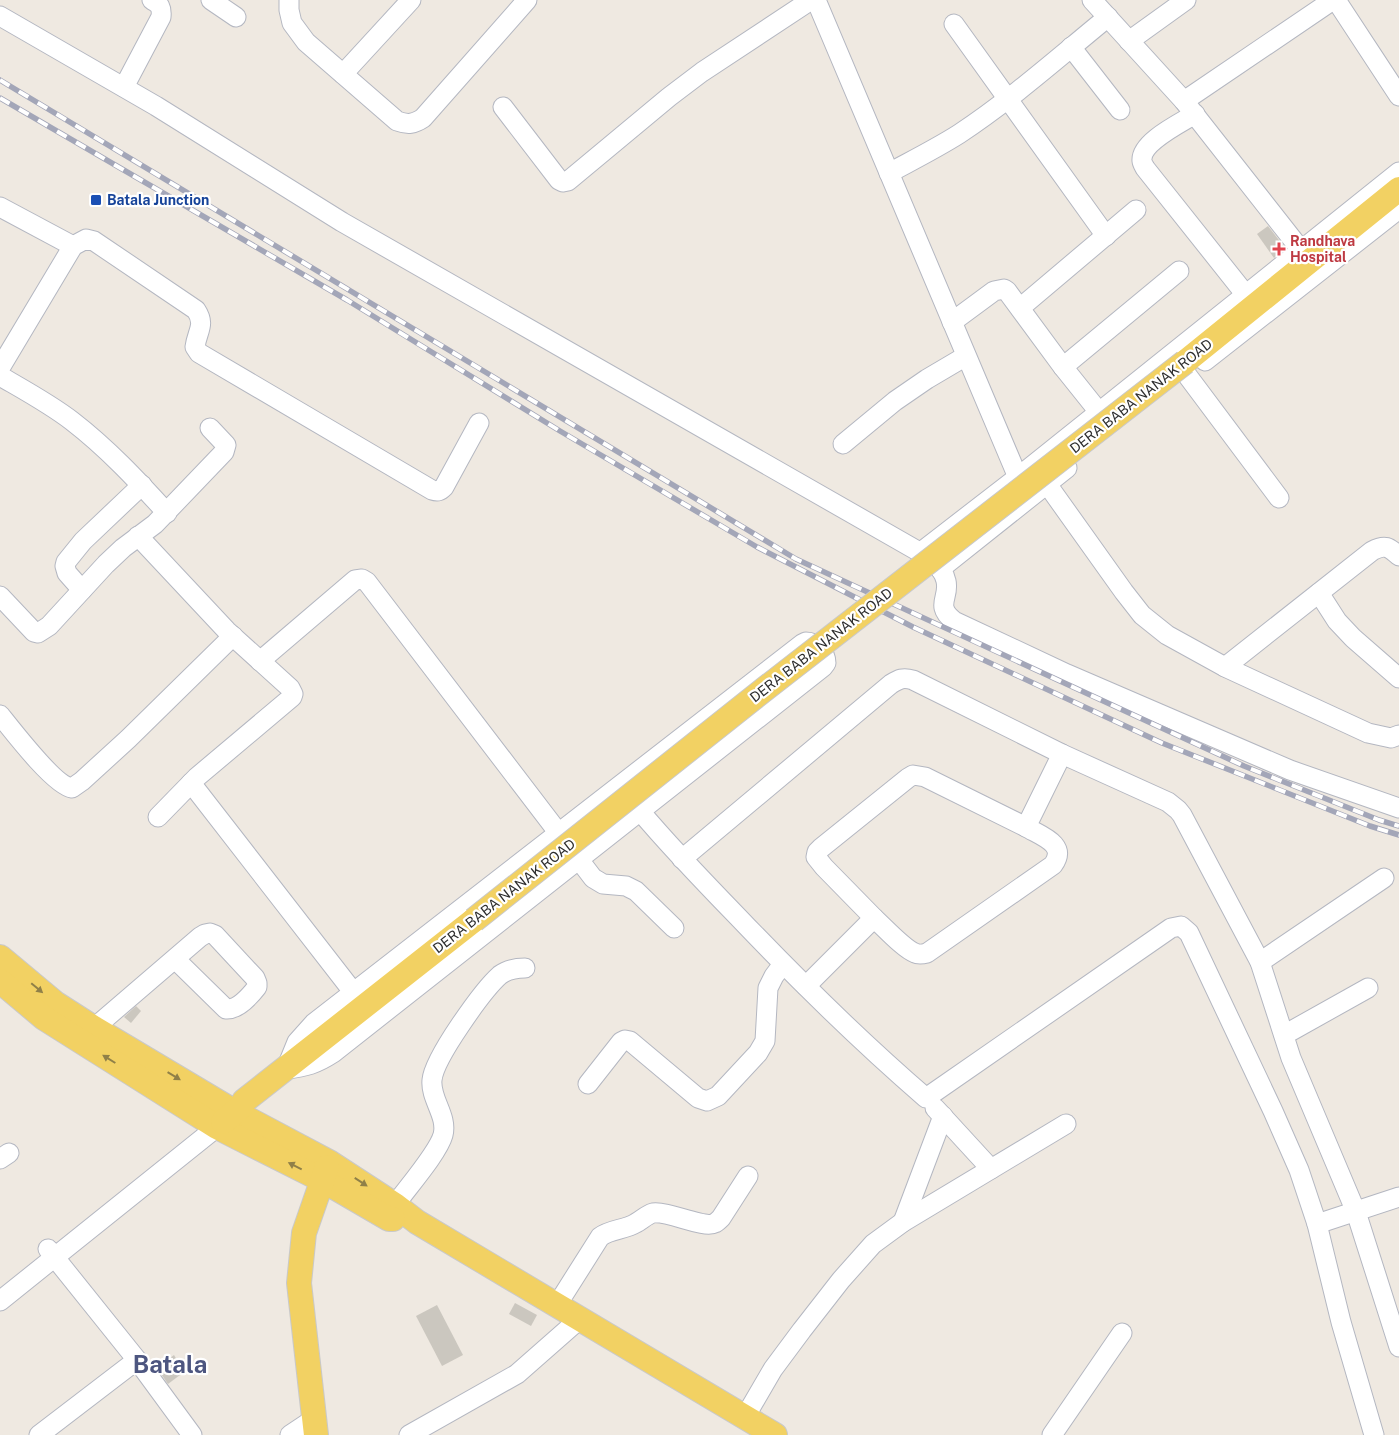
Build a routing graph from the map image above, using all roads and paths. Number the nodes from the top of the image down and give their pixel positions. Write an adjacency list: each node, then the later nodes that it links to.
1 (152, 0): 18 (street)
2 (211, 0): 12 (street)
3 (289, 0): 17 (street)
4 (411, 0): 17 (street)
5 (527, 0): 17 (street)
6 (811, 0): 21 (street)
7 (816, 0): 25 (street)
8 (1092, 0): 13 (street)
9 (1186, 0): 15 (street)
10 (1335, 0): 19 (street); 22 (street)
11 (0, 16): 18 (street)
12 (236, 17)
13 (1108, 17): 15 (street); 16 (street)
14 (954, 24): 20 (street)
15 (1129, 40): 22 (street)
16 (1071, 47): 20 (street); 23 (street)
17 (343, 74)
18 (124, 87): 53 (street)
19 (1399, 96)
20 (1008, 98): 25 (street); 30 (street)
21 (503, 107)
22 (1189, 108): 32 (street); 34 (street)
23 (1120, 110)
24 (1399, 172): 32 (street)
25 (889, 173): 36 (street)
26 (1399, 190): 88 (main road, DERA BABA NANAK ROAD, bridge)
27 (0, 207): 31 (street)
28 (1399, 209): 40 (street)
29 (1136, 210): 30 (street)
30 (1106, 236): 35 (street)
31 (73, 246): 39 (street); 43 (street)
32 (1302, 250): 34 (street)
33 (1179, 271): 38 (street)
34 (1246, 295): 42 (street)
35 (1020, 308): 36 (street); 38 (street)
36 (952, 322): 37 (street)
37 (966, 356): 45 (street); 46 (street)
38 (1063, 366): 42 (street)
39 (0, 368)
40 (1187, 375): 47 (street); 49 (street)
41 (0, 376): 48 (street)
42 (1099, 412): 46 (street)
43 (479, 423)
44 (210, 428): 51 (street)
45 (843, 444)
46 (1018, 477): 50 (street); 53 (street)
47 (1047, 484): 50 (street); 61 (street)
48 (142, 485): 51 (street); 56 (street)
49 (1279, 498)
50 (1027, 500): 55 (street)
51 (166, 513): 52 (street)
52 (138, 536): 56 (street); 59 (street)
53 (921, 552): 55 (street)
54 (1399, 556): 57 (street)
55 (940, 569): 67 (street)
56 (82, 590): 58 (street)
57 (1319, 593): 61 (street); 62 (street)
58 (0, 596)
59 (233, 636): 60 (street); 63 (street)
60 (260, 661): 66 (street); 71 (street)
61 (1225, 667): 64 (street)
62 (1399, 678)
63 (0, 715)
64 (1399, 736)
65 (1062, 754): 70 (street); 73 (street); 79 (street)
66 (191, 783): 69 (street); 85 (street)
67 (1399, 808)
68 (640, 811): 71 (street); 72 (street); 73 (street)
69 (158, 816)
70 (1026, 827): 75 (street); 75 (street)
71 (559, 833): 72 (street); 85 (street)
72 (579, 859): 76 (street); 88 (street)
73 (682, 859): 80 (street)
74 (1384, 878): 79 (street)
75 (874, 918): 83 (street)
76 (674, 928)
77 (0, 957): 86 (main road, one-way to 86)
78 (175, 959): 86 (street)
79 (1260, 962): 87 (street)
80 (783, 964): 83 (street); 89 (street)
81 (525, 968): 98 (street)
82 (0, 981): 91 (main road, one-way to 82)
83 (806, 986): 90 (street)
84 (1368, 988): 87 (street)
85 (354, 992): 88 (street)
86 (94, 1028): 91 (main road, one-way to 91)
87 (1284, 1035): 99 (street)
88 (286, 1069): 91 (main road, DERA BABA NANAK ROAD)
89 (588, 1084)
90 (926, 1098): 92 (street); 102 (street)
91 (226, 1114): 95 (main road); 103 (street)
92 (943, 1116): 94 (street); 101 (street)
93 (1066, 1124): 94 (street)
94 (991, 1169): 101 (street)
95 (326, 1171): 98 (main road, one-way to 98); 100 (main road); 112 (main road)
96 (748, 1176): 106 (street)
97 (1399, 1197): 99 (street)
98 (395, 1205): 100 (main road)
99 (1356, 1212): 102 (street); 109 (street)
100 (417, 1222): 106 (main road)
101 (903, 1222): 111 (street)
102 (1317, 1224): 119 (street)
103 (51, 1253): 104 (street); 105 (street); 110 (street)
104 (0, 1290)
105 (0, 1301)
106 (557, 1306): 111 (main road)
107 (575, 1323): 116 (street)
108 (1122, 1333): 118 (street)
109 (1399, 1347)
110 (137, 1360): 113 (street); 114 (street)
111 (745, 1417): 117 (main road)
112 (315, 1427): 115 (street)
113 (48, 1432)
114 (192, 1435)
115 (290, 1435)
116 (409, 1435)
117 (775, 1435)
118 (1052, 1435)
119 (1374, 1435)

